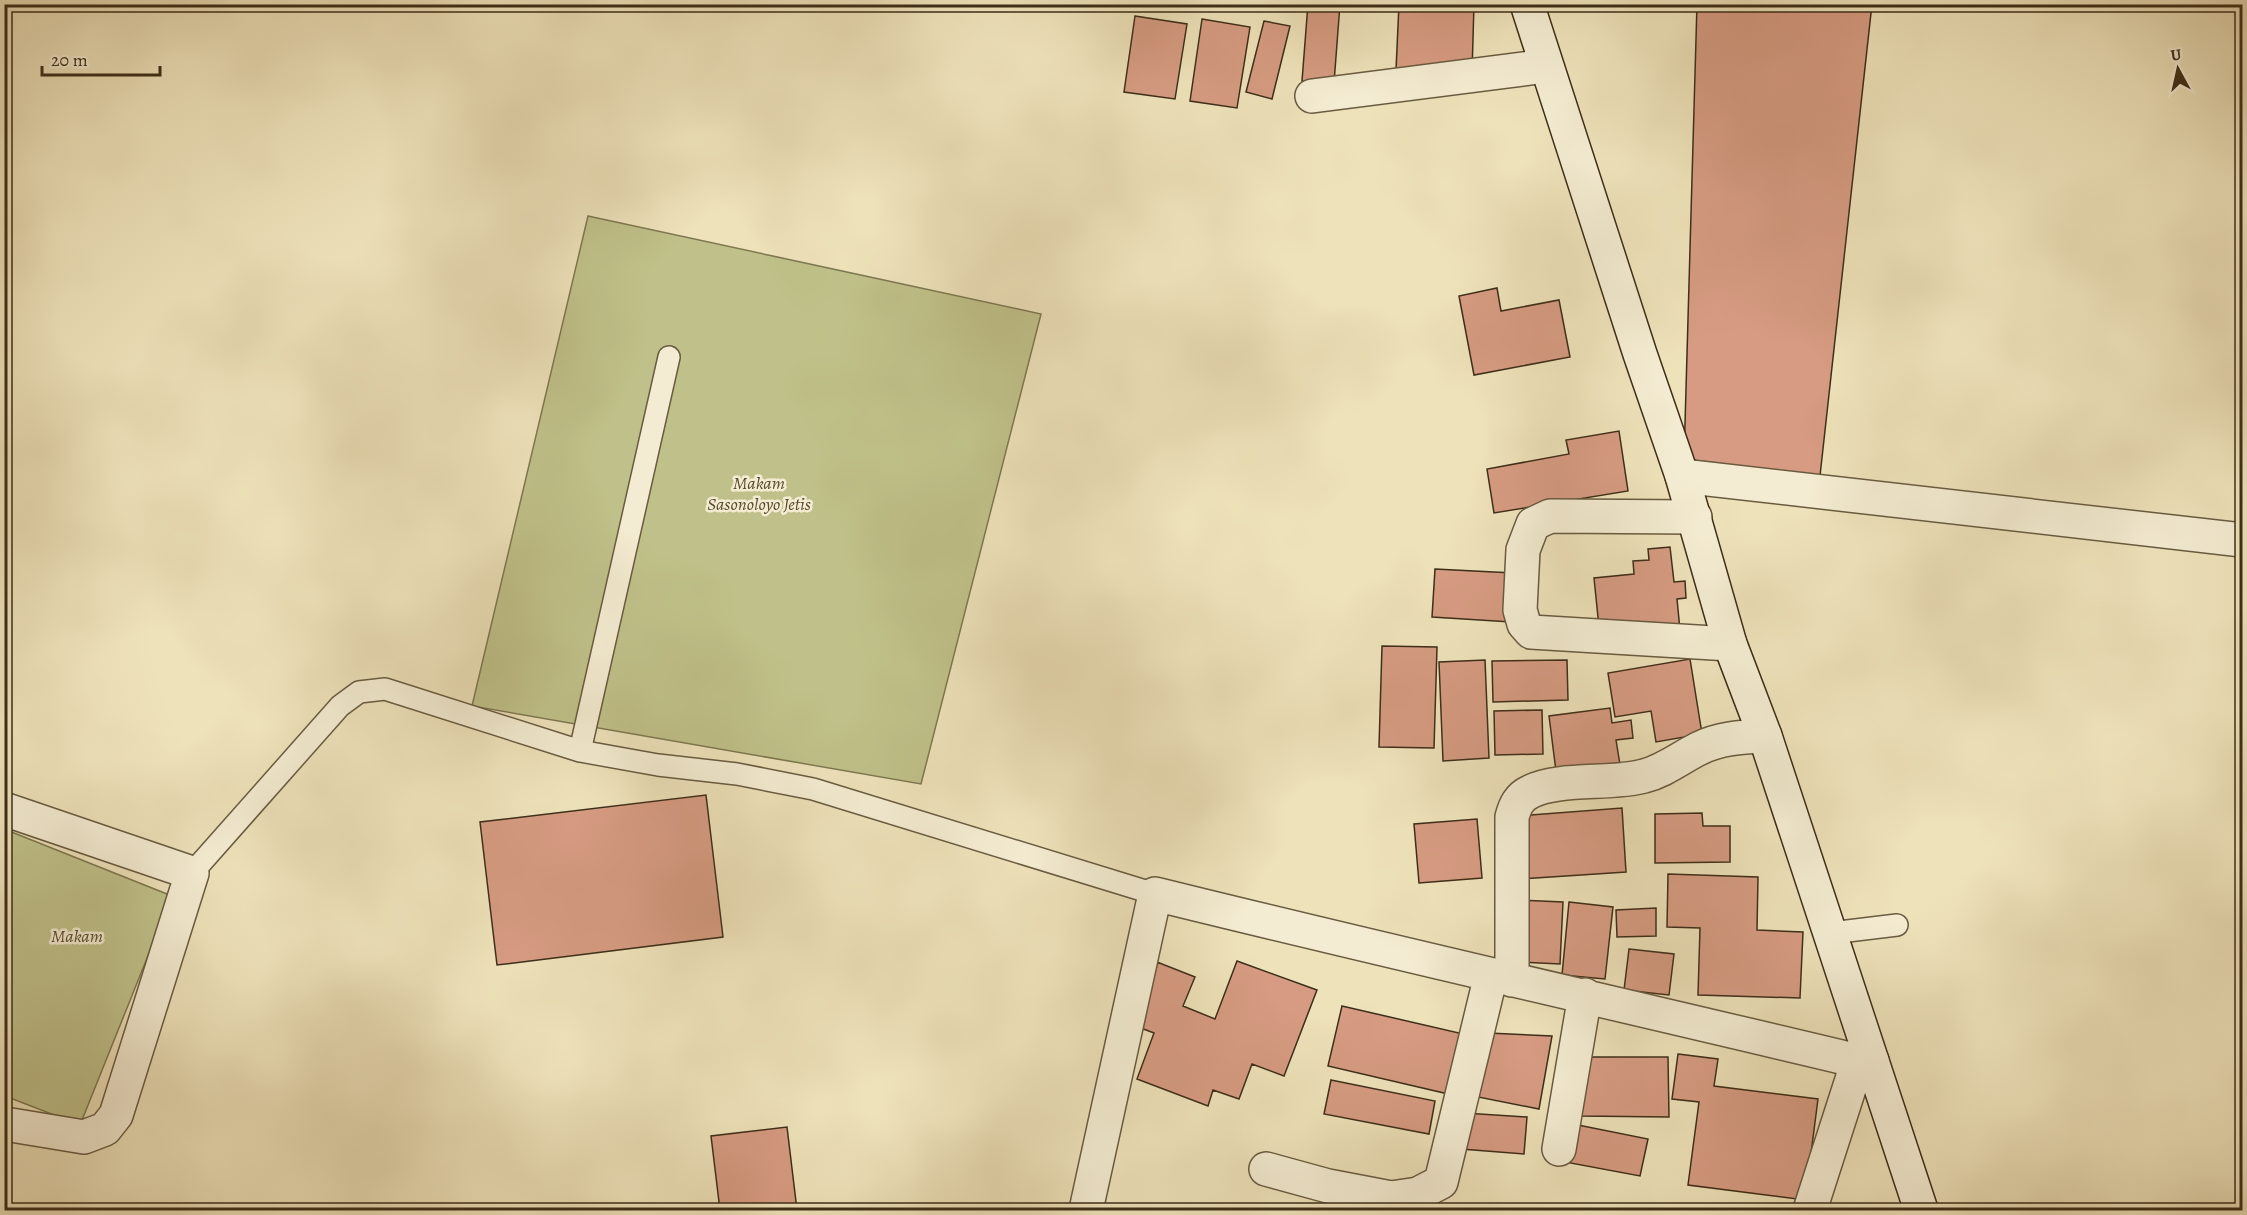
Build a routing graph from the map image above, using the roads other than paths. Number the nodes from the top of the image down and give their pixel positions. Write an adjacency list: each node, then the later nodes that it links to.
1 (1527, 4): 2 (street)
2 (1546, 66): 3 (street); 5 (street)
3 (1312, 96)
4 (669, 357): 10 (lane)
5 (1682, 476): 6 (street); 7 (street)
6 (1695, 517): 8 (street); 8 (street)
7 (2242, 540)
8 (1730, 644): 9 (street)
9 (1765, 736): 15 (street); 16 (street)
10 (580, 751): 12 (lane); 13 (lane)
11 (4, 809): 12 (street)
12 (192, 873): 19 (street)
13 (1155, 894): 16 (street); 22 (street)
14 (1897, 925): 15 (lane)
15 (1831, 933): 18 (street)
16 (1502, 978): 17 (street); 21 (street)
17 (1585, 995): 18 (street); 20 (street)
18 (1865, 1061): 23 (street); 24 (street)
19 (4, 1127)
20 (1559, 1149)
21 (1266, 1168)
22 (1086, 1210)
23 (1810, 1210)
24 (1921, 1210)

